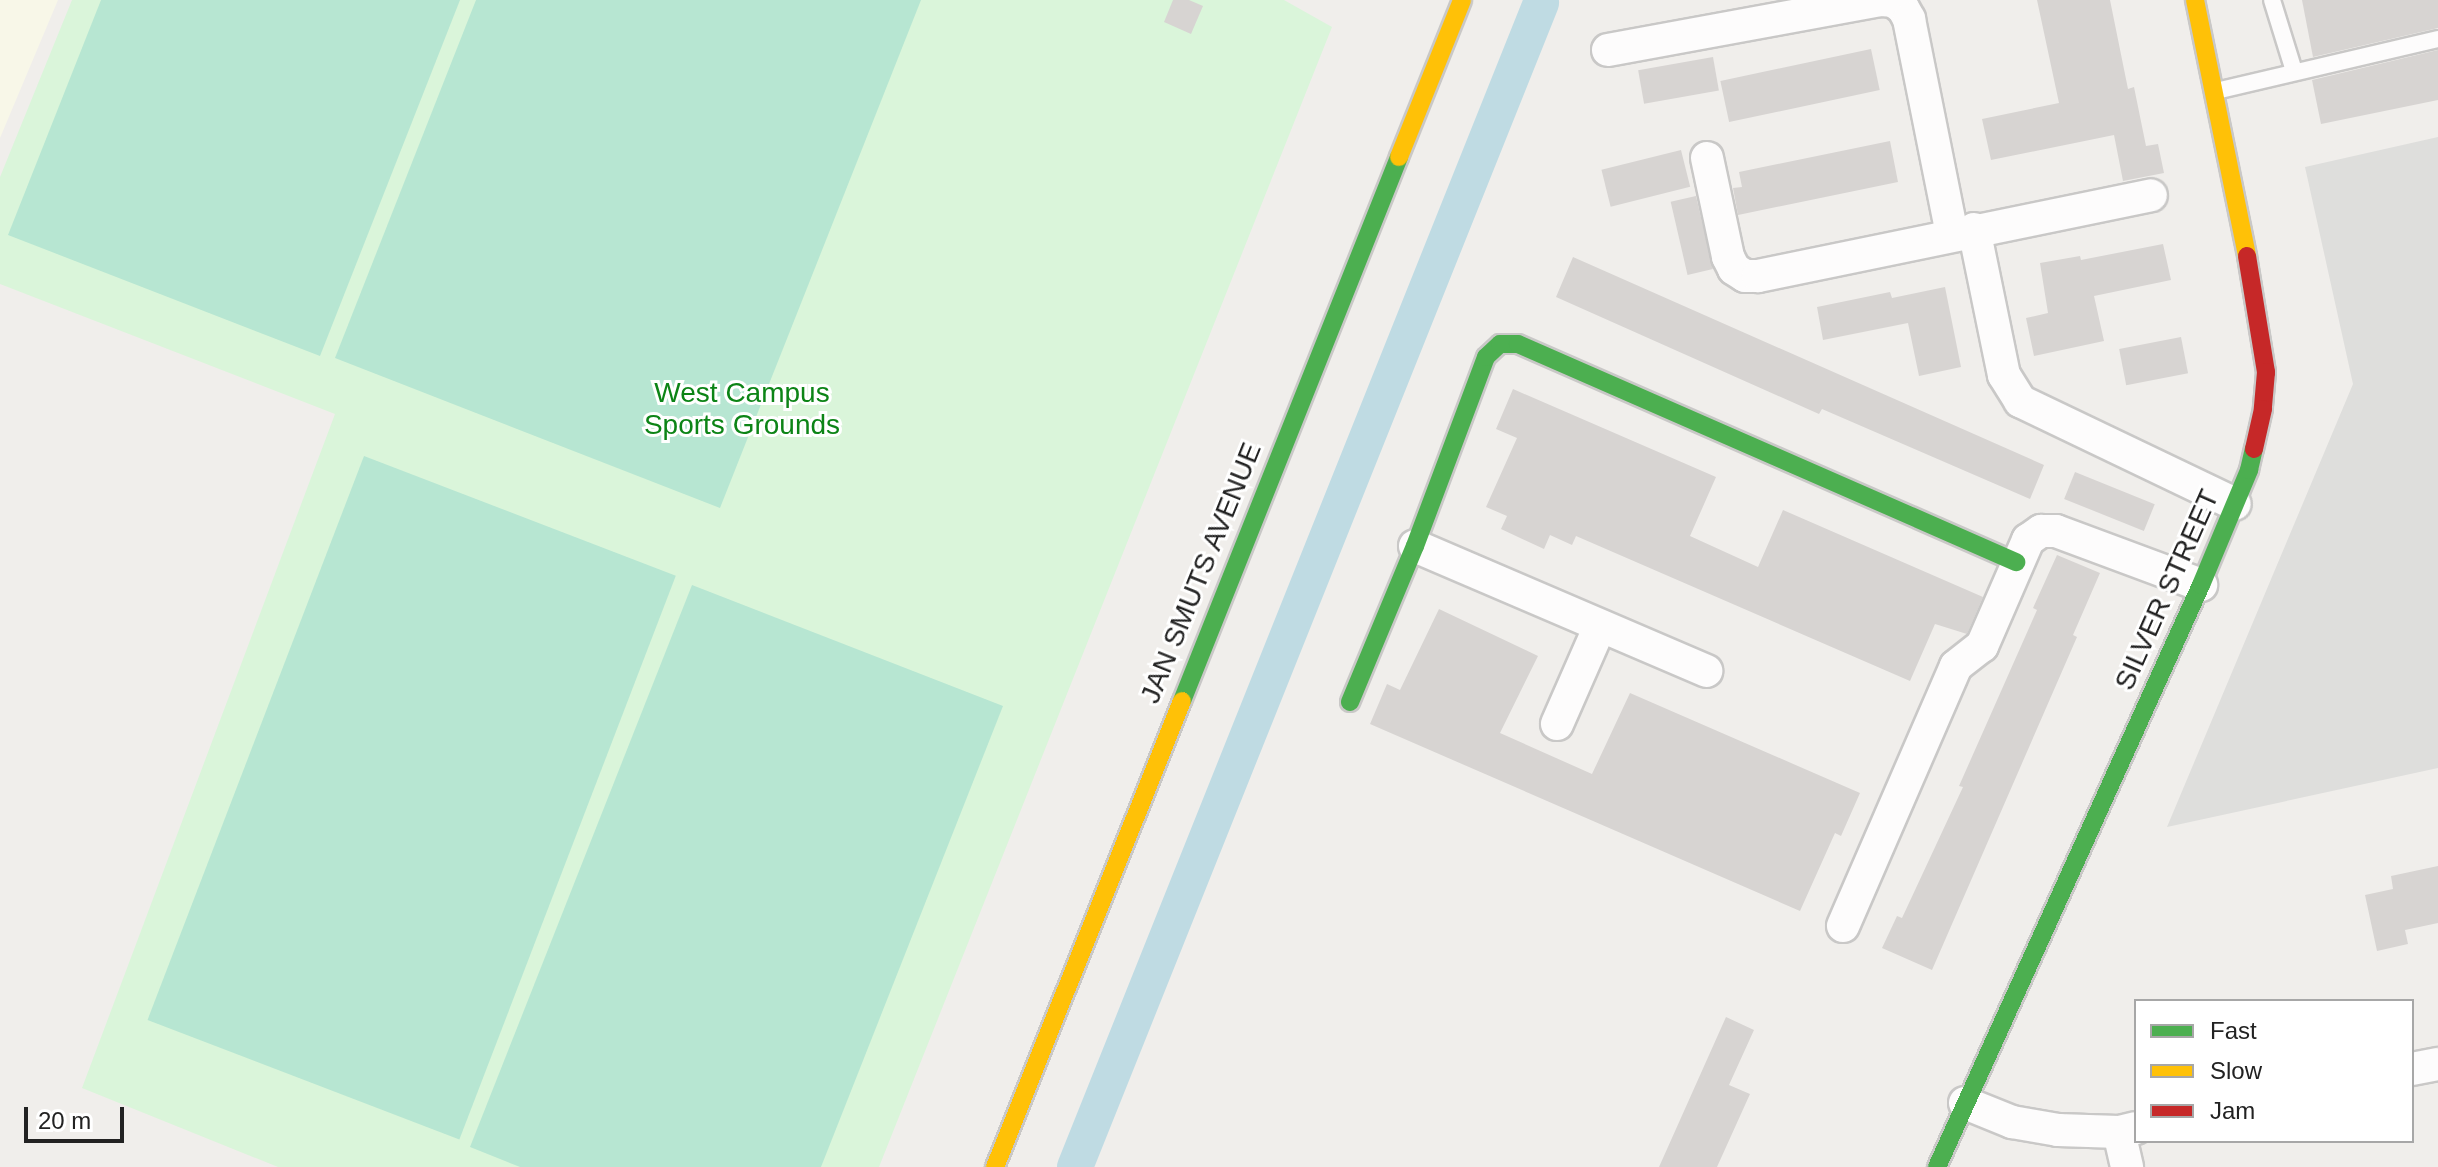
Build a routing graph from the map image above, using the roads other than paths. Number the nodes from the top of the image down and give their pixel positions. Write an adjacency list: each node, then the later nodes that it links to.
1 (1462, 0): 24 (street, JAN SMUTS AVENUE)
2 (2195, 0): 7 (street, SILVER STREET)
3 (2272, 0): 6 (lane)
4 (2438, 39): 6 (lane)
5 (1608, 50): 10 (street)
6 (2294, 71): 7 (lane)
7 (2214, 91): 11 (street, SILVER STREET)
8 (1707, 158): 10 (street)
9 (2151, 195): 10 (street)
10 (1963, 231): 11 (street)
11 (2235, 504): 14 (street, SILVER STREET)
12 (1415, 546): 13 (street); 15 (street); 17 (street)
13 (2016, 562): 14 (street); 19 (street)
14 (2201, 585): 22 (street, SILVER STREET)
15 (1600, 626): 16 (street); 18 (street)
16 (1706, 671)
17 (1350, 702)
18 (1557, 724)
19 (1843, 926)
20 (2438, 1064): 21 (street)
21 (2414, 1069)
22 (1965, 1103): 23 (street); 25 (street, SILVER STREET)
23 (2128, 1130): 26 (street)
24 (995, 1167)
25 (1937, 1167)
26 (2127, 1167)

